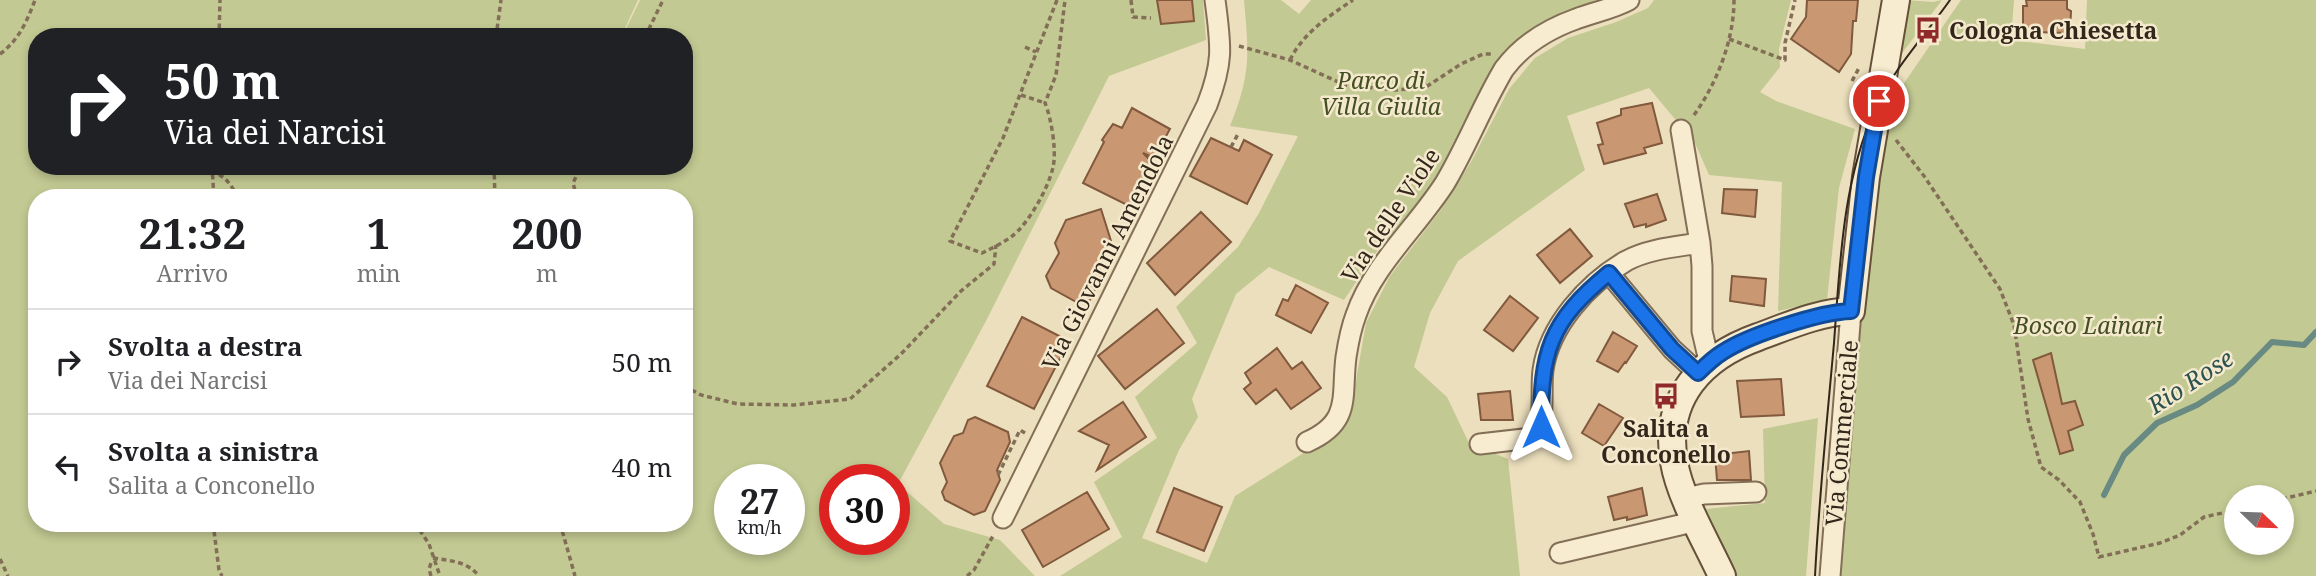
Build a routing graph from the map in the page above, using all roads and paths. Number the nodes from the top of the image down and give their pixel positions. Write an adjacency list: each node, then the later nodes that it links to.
1 (35, 0): 22 (path)
2 (220, 0): 15 (path)
3 (500, 0): 16 (path)
4 (663, 0): 17 (path)
5 (1057, 0): 21 (path)
6 (1065, 0): 26 (path)
7 (1130, 0): 14 (path)
8 (1215, 0): 19 (street, Via Giovanni Amendola)
9 (1353, 0): 24 (path)
10 (1629, 0): 23 (street, Via delle Viole)
11 (1734, 0): 18 (path)
12 (1795, 0): 18 (path)
13 (1896, 0): 27 (main road, Via Commerciale)
14 (1151, 18)
15 (219, 28)
16 (497, 28)
17 (649, 28)
18 (1729, 39): 28 (path)
19 (1220, 41): 24 (path); 46 (street, Via Giovanni Amendola)
20 (1025, 47): 21 (path)
21 (1036, 52): 25 (path)
22 (0, 54)
23 (1514, 55): 24 (path); 39 (street, Via delle Viole)
24 (1290, 60)
25 (1021, 95): 26 (path); 34 (path)
26 (1045, 103): 34 (path)
27 (1875, 126): 36 (main road, Via Commerciale); 45 (path)
28 (1681, 130): 33 (street)
29 (1238, 134): 30 (path)
30 (1231, 147)
31 (221, 175): 32 (path)
32 (233, 189)
33 (1700, 243): 35 (street); 37 (street)
34 (996, 245): 38 (path)
35 (1609, 273): 37 (street); 40 (street)
36 (1851, 311): 37 (main road); 61 (street, Via Commerciale)
37 (1704, 367): 44 (main road)
38 (693, 391)
39 (1307, 442)
40 (1480, 444)
41 (2316, 491): 43 (path)
42 (1756, 492): 44 (street)
43 (2294, 496)
44 (1691, 510): 50 (street); 60 (main road)
45 (2224, 513)
46 (1003, 517): 59 (path)
47 (214, 532): 54 (path)
48 (421, 532): 51 (path)
49 (563, 532): 58 (path)
50 (1560, 553)
51 (433, 558): 55 (path); 56 (path); 57 (path)
52 (0, 559): 53 (path)
53 (8, 576)
54 (222, 576)
55 (431, 576)
56 (440, 576)
57 (479, 576)
58 (575, 576)
59 (967, 576)
60 (1722, 576)
61 (1830, 576)

